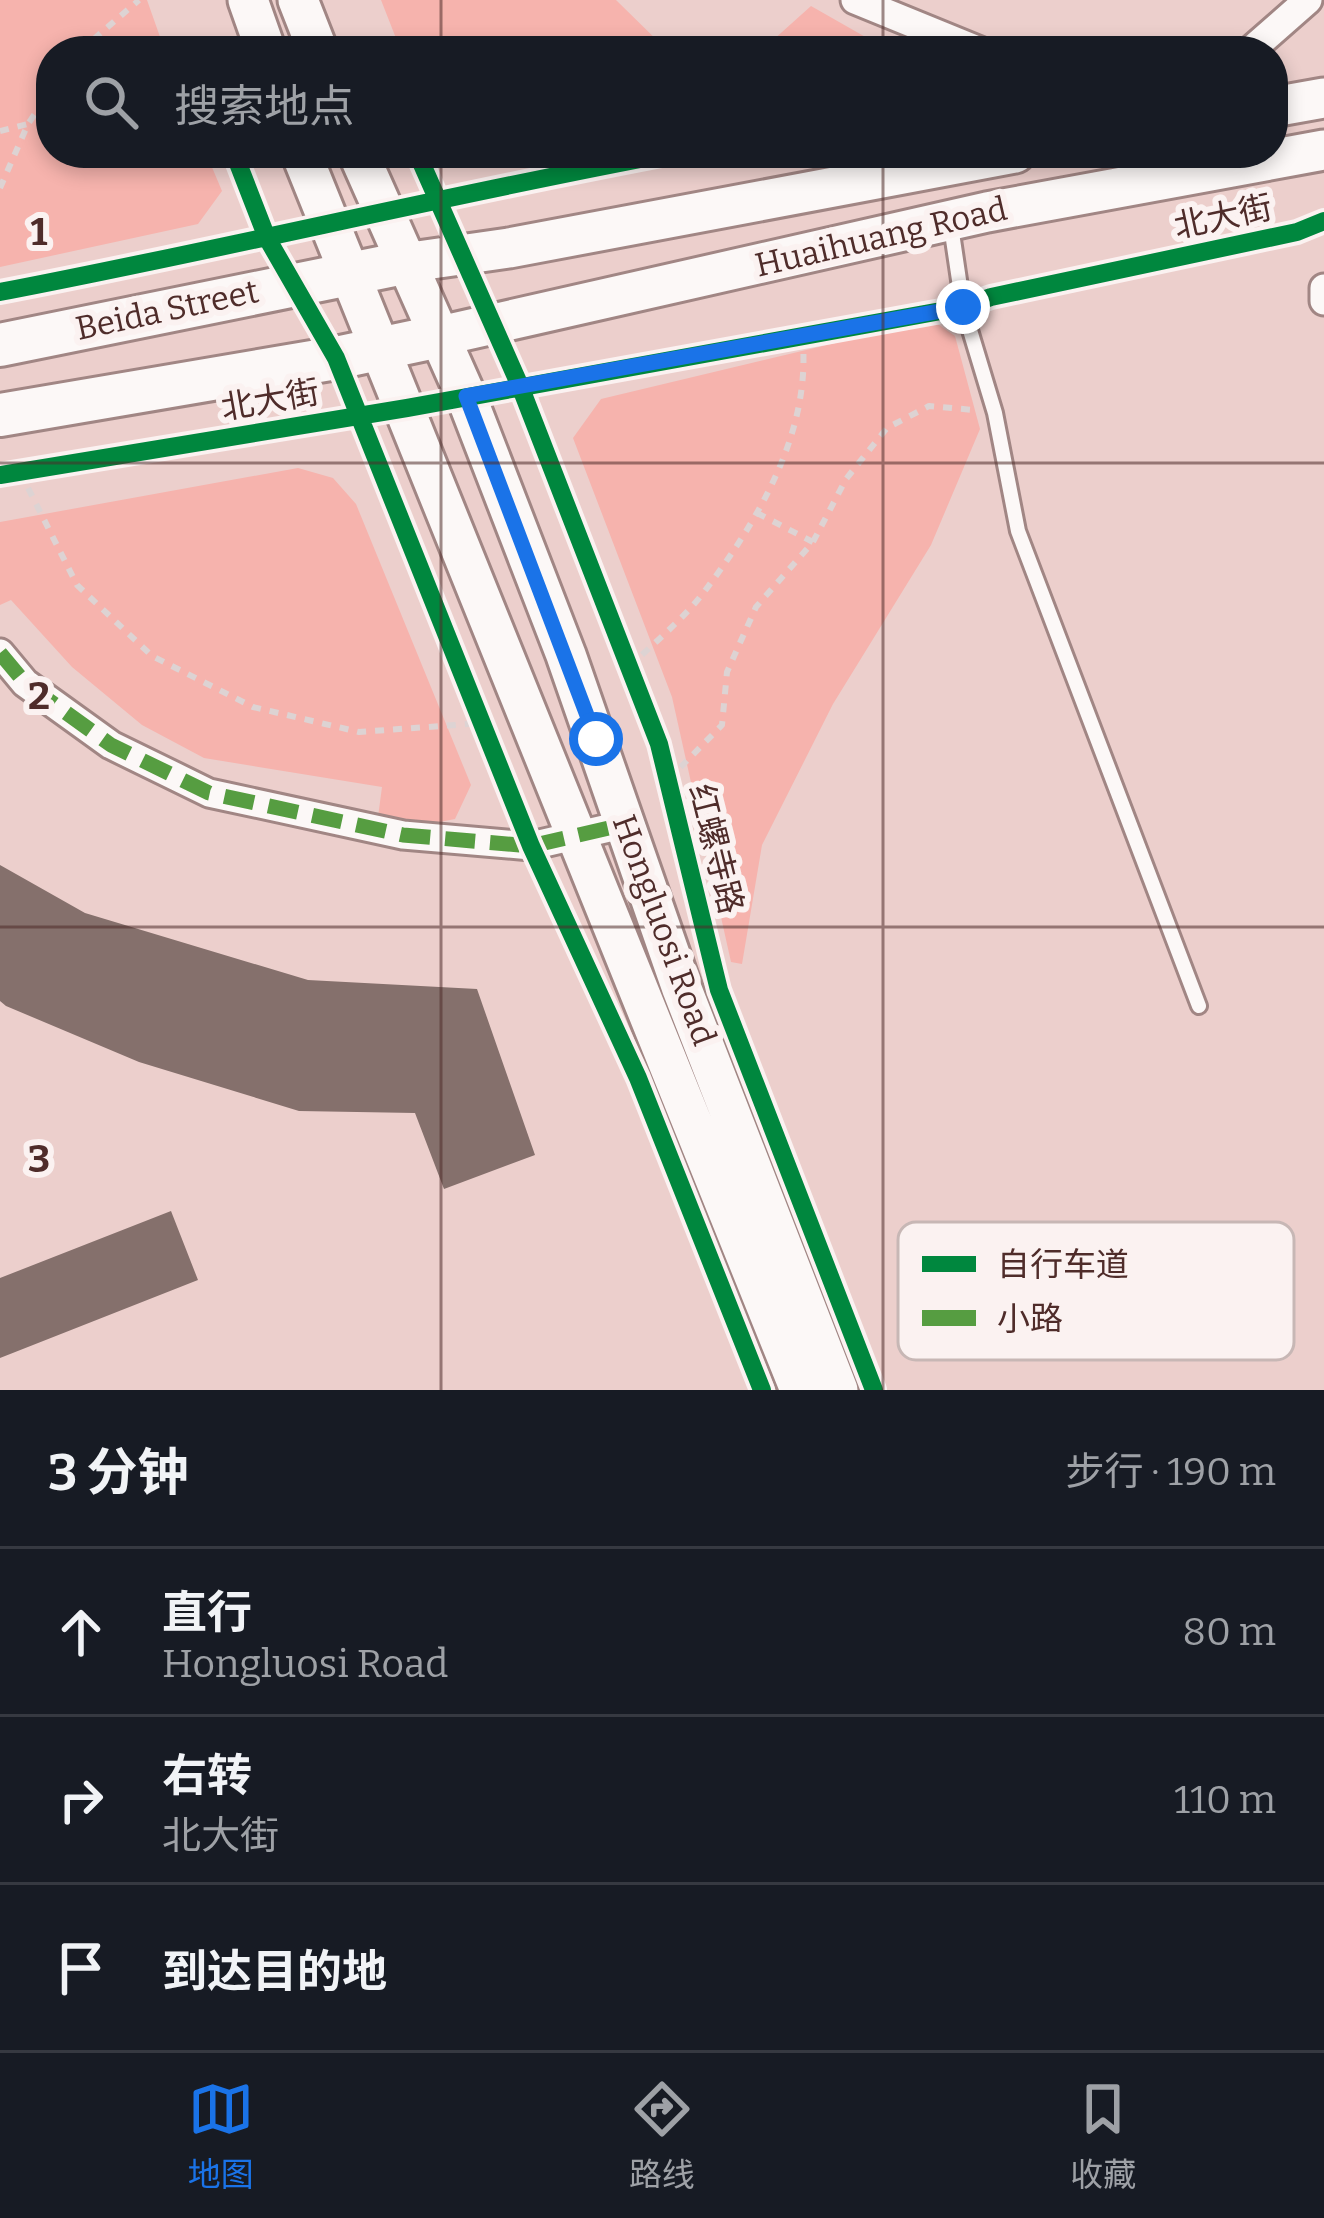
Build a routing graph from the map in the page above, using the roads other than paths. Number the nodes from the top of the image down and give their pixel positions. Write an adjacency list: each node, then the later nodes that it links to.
1 (248, 0): 5 (main road)
2 (298, 0): 6 (main road)
3 (855, 0): 7 (street)
4 (1304, 2): 8 (street)
5 (261, 36)
6 (312, 36)
7 (943, 36)
8 (1267, 36)
9 (1324, 98): 10 (main road)
10 (1288, 104)
11 (1324, 150): 12 (main road, Huaihuang Road)
12 (1288, 157)
13 (307, 168): 19 (main road, Hongluosi Road)
14 (364, 168): 18 (main road, Hongluosi Road)
15 (935, 168): 18 (main road, Huaihuang Road)
16 (1228, 168): 17 (main road, Huaihuang Road)
17 (950, 220): 22 (main road, Huaihuang Road); 29 (lane)
18 (404, 263): 19 (main road, Beida Street); 22 (main road, Hongluosi Road)
19 (348, 274): 23 (main road, Beida Street); 24 (main road, Hongluosi Road)
20 (1324, 288): 21 (street)
21 (1324, 301)
22 (440, 336): 24 (main road); 27 (main road, Hongluosi Road)
23 (0, 345)
24 (380, 348): 25 (main road); 28 (main road, Hongluosi Road)
25 (0, 415)
26 (0, 653): 28 (street)
27 (626, 824): 28 (street); 31 (main road, Hongluosi Road)
28 (576, 834): 30 (main road, Hongluosi Road)
29 (1198, 1006)
30 (800, 1390)
31 (838, 1390)

